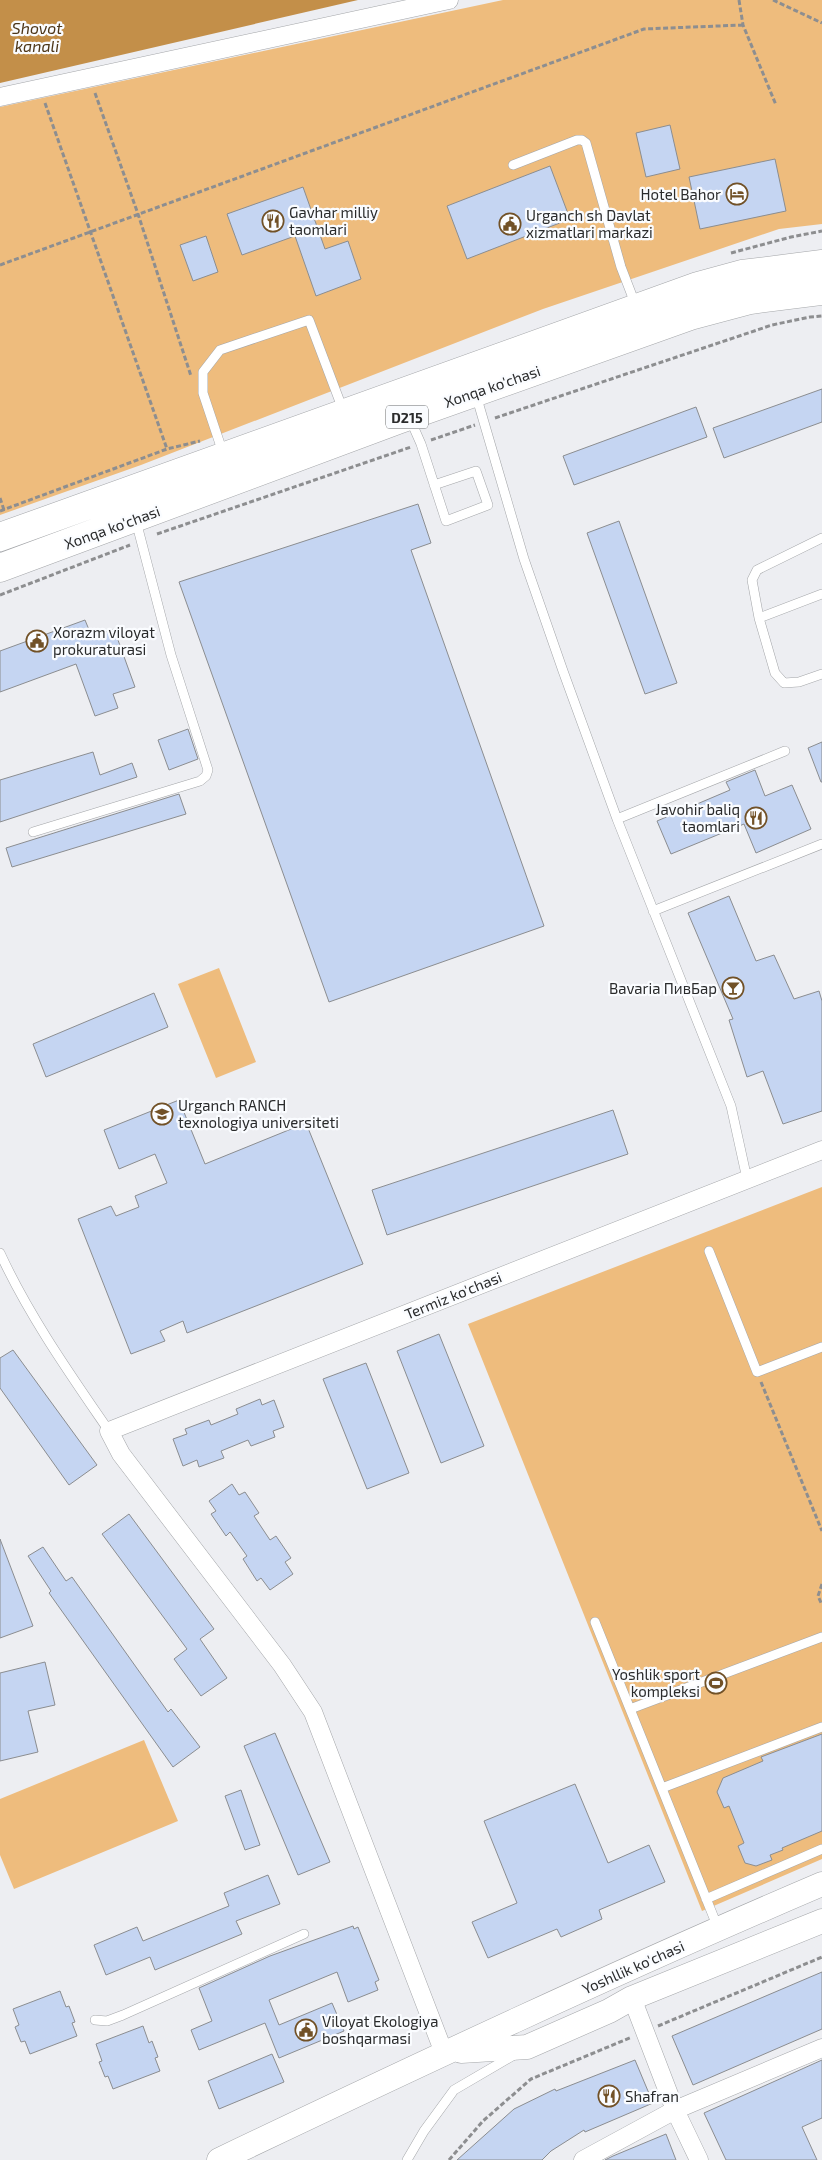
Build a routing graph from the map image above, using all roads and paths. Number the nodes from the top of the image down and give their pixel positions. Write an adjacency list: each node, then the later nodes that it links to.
1 (449, 0): 6 (street)
2 (739, 0): 5 (path)
3 (773, 0): 4 (path)
4 (822, 23)
5 (743, 25): 9 (path); 11 (path)
6 (89, 78): 7 (street); 11 (path)
7 (40, 88): 8 (street); 12 (path)
8 (0, 97)
9 (776, 105)
10 (513, 165): 16 (lane)
11 (138, 214): 12 (path); 17 (path)
12 (91, 232): 14 (path); 21 (path)
13 (822, 264): 16 (main road, Xonqa ko'chasi / D215)
14 (0, 265)
15 (822, 291): 18 (main road, Xonqa ko'chasi / D215)
16 (636, 307): 19 (main road, Xonqa ko'chasi / D215)
17 (193, 382)
18 (475, 392): 19 (main road, Xonqa ko'chasi / D215); 34 (lane)
19 (398, 411): 20 (main road, Xonqa ko'chasi / D215); 23 (lane); 26 (main road, Xonqa ko'chasi / D215)
20 (344, 413): 22 (main road, Xonqa ko'chasi / D215); 22 (lane)
21 (167, 449)
22 (224, 456): 27 (main road, Xonqa ko'chasi / D215)
23 (434, 485): 23 (lane)
24 (0, 498): 25 (path)
25 (4, 510)
26 (135, 518): 29 (main road, Xonqa ko'chasi / D215); 35 (lane)
27 (0, 537)
28 (822, 538): 31 (lane)
29 (0, 568)
30 (822, 594): 31 (lane)
31 (759, 618): 32 (lane)
32 (822, 674)
33 (785, 751): 34 (lane)
34 (617, 819): 37 (lane)
35 (33, 832)
36 (822, 844): 37 (lane)
37 (654, 911): 39 (lane)
38 (822, 1150): 39 (street, Termiz ko'chasi)
39 (747, 1180): 44 (street, Termiz ko'chasi)
40 (709, 1251): 43 (lane)
41 (0, 1253): 44 (lane)
42 (822, 1347): 43 (lane)
43 (757, 1372): 45 (path)
44 (109, 1431): 67 (street)
45 (816, 1516): 46 (path); 47 (path)
46 (822, 1518)
47 (822, 1531)
48 (822, 1584): 49 (path)
49 (822, 1605)
50 (595, 1622): 52 (lane)
51 (822, 1637): 52 (lane)
52 (630, 1709): 54 (lane)
53 (822, 1727): 54 (lane)
54 (662, 1788): 57 (lane)
55 (822, 1849): 57 (lane)
56 (822, 1884): 59 (main road, Yoshllik ko'chasi)
57 (706, 1899): 59 (lane)
58 (822, 1921): 62 (main road, Yoshllik ko'chasi)
59 (718, 1928): 67 (main road, Yoshllik ko'chasi)
60 (304, 1934): 63 (lane)
61 (822, 1957): 64 (path)
62 (632, 1998): 64 (street); 65 (main road, Yoshllik ko'chasi)
63 (95, 2020)
64 (645, 2031): 68 (street); 71 (path)
65 (527, 2047): 67 (main road, Yoshllik ko'chasi); 70 (lane)
66 (822, 2048): 68 (street)
67 (444, 2053): 69 (main road, Yoshllik ko'chasi)
68 (675, 2110): 72 (street); 73 (street)
69 (219, 2160)
70 (407, 2160)
71 (449, 2160)
72 (583, 2160)
73 (699, 2160)

